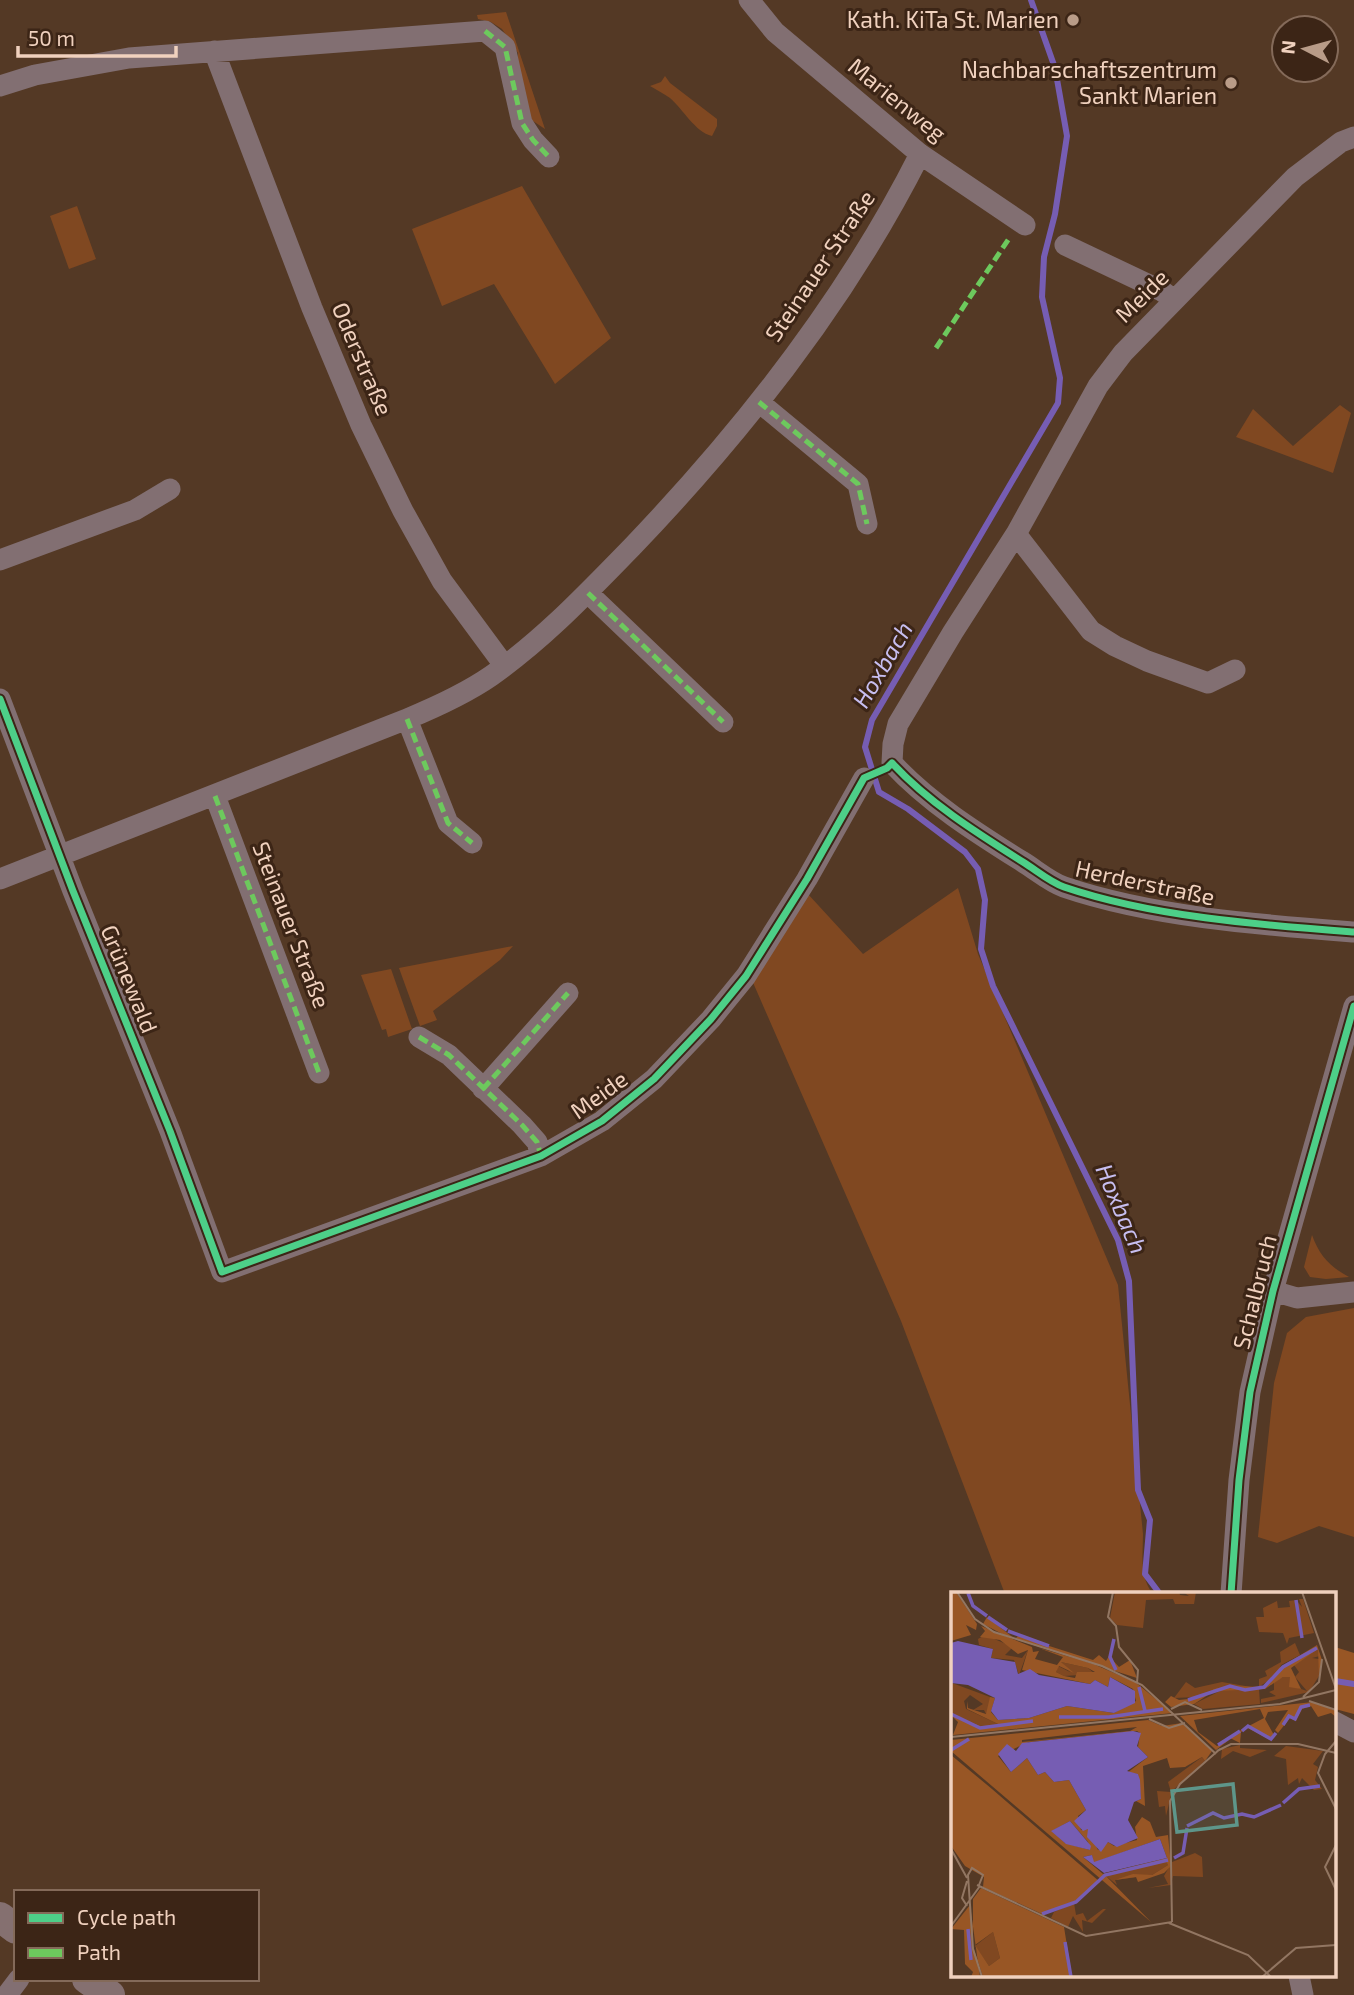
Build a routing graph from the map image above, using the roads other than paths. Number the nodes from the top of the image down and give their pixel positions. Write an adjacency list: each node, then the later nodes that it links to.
1 (750, 0): 5 (street, Marienweg)
2 (214, 51): 3 (street); 6 (street); 16 (street, Oderstraße)
3 (0, 86)
4 (1354, 138): 9 (street, Meide)
5 (920, 154): 7 (street, Marienweg); 10 (street, Steinauer Straße)
6 (549, 157)
7 (1025, 225)
8 (1065, 245): 9 (street)
9 (1174, 300): 13 (street, Meide)
10 (759, 402): 12 (street); 15 (street, Steinauer Straße)
11 (170, 488): 14 (street)
12 (867, 524)
13 (1016, 534): 17 (street); 22 (street, Meide)
14 (0, 560)
15 (588, 593): 16 (street, Steinauer Straße); 20 (street)
16 (504, 665): 19 (street, Steinauer Straße)
17 (1235, 670)
18 (0, 699): 25 (street, Grünewald)
19 (407, 719): 23 (street, Steinauer Straße); 24 (street)
20 (723, 722)
21 (864, 778): 33 (street, Meide)
22 (915, 788): 27 (street, Herderstraße)
23 (215, 796): 25 (street, Steinauer Straße); 31 (street, Steinauer Straße)
24 (472, 843)
25 (61, 857): 26 (street, Steinauer Straße); 34 (street, Grünewald)
26 (0, 879)
27 (1354, 932)
28 (568, 993): 32 (street)
29 (1354, 1006): 35 (street, Schalbruch)
30 (419, 1037): 32 (street)
31 (319, 1073)
32 (482, 1089): 33 (street)
33 (541, 1156): 34 (street, Meide)
34 (222, 1272)
35 (1273, 1291): 36 (street, Schalbruch); 37 (street, Schalbruch)
36 (1354, 1292)
37 (1230, 1591)
38 (17, 1981): 40 (street)
39 (90, 1981): 41 (main road)
40 (6, 1995)
41 (110, 1995)

